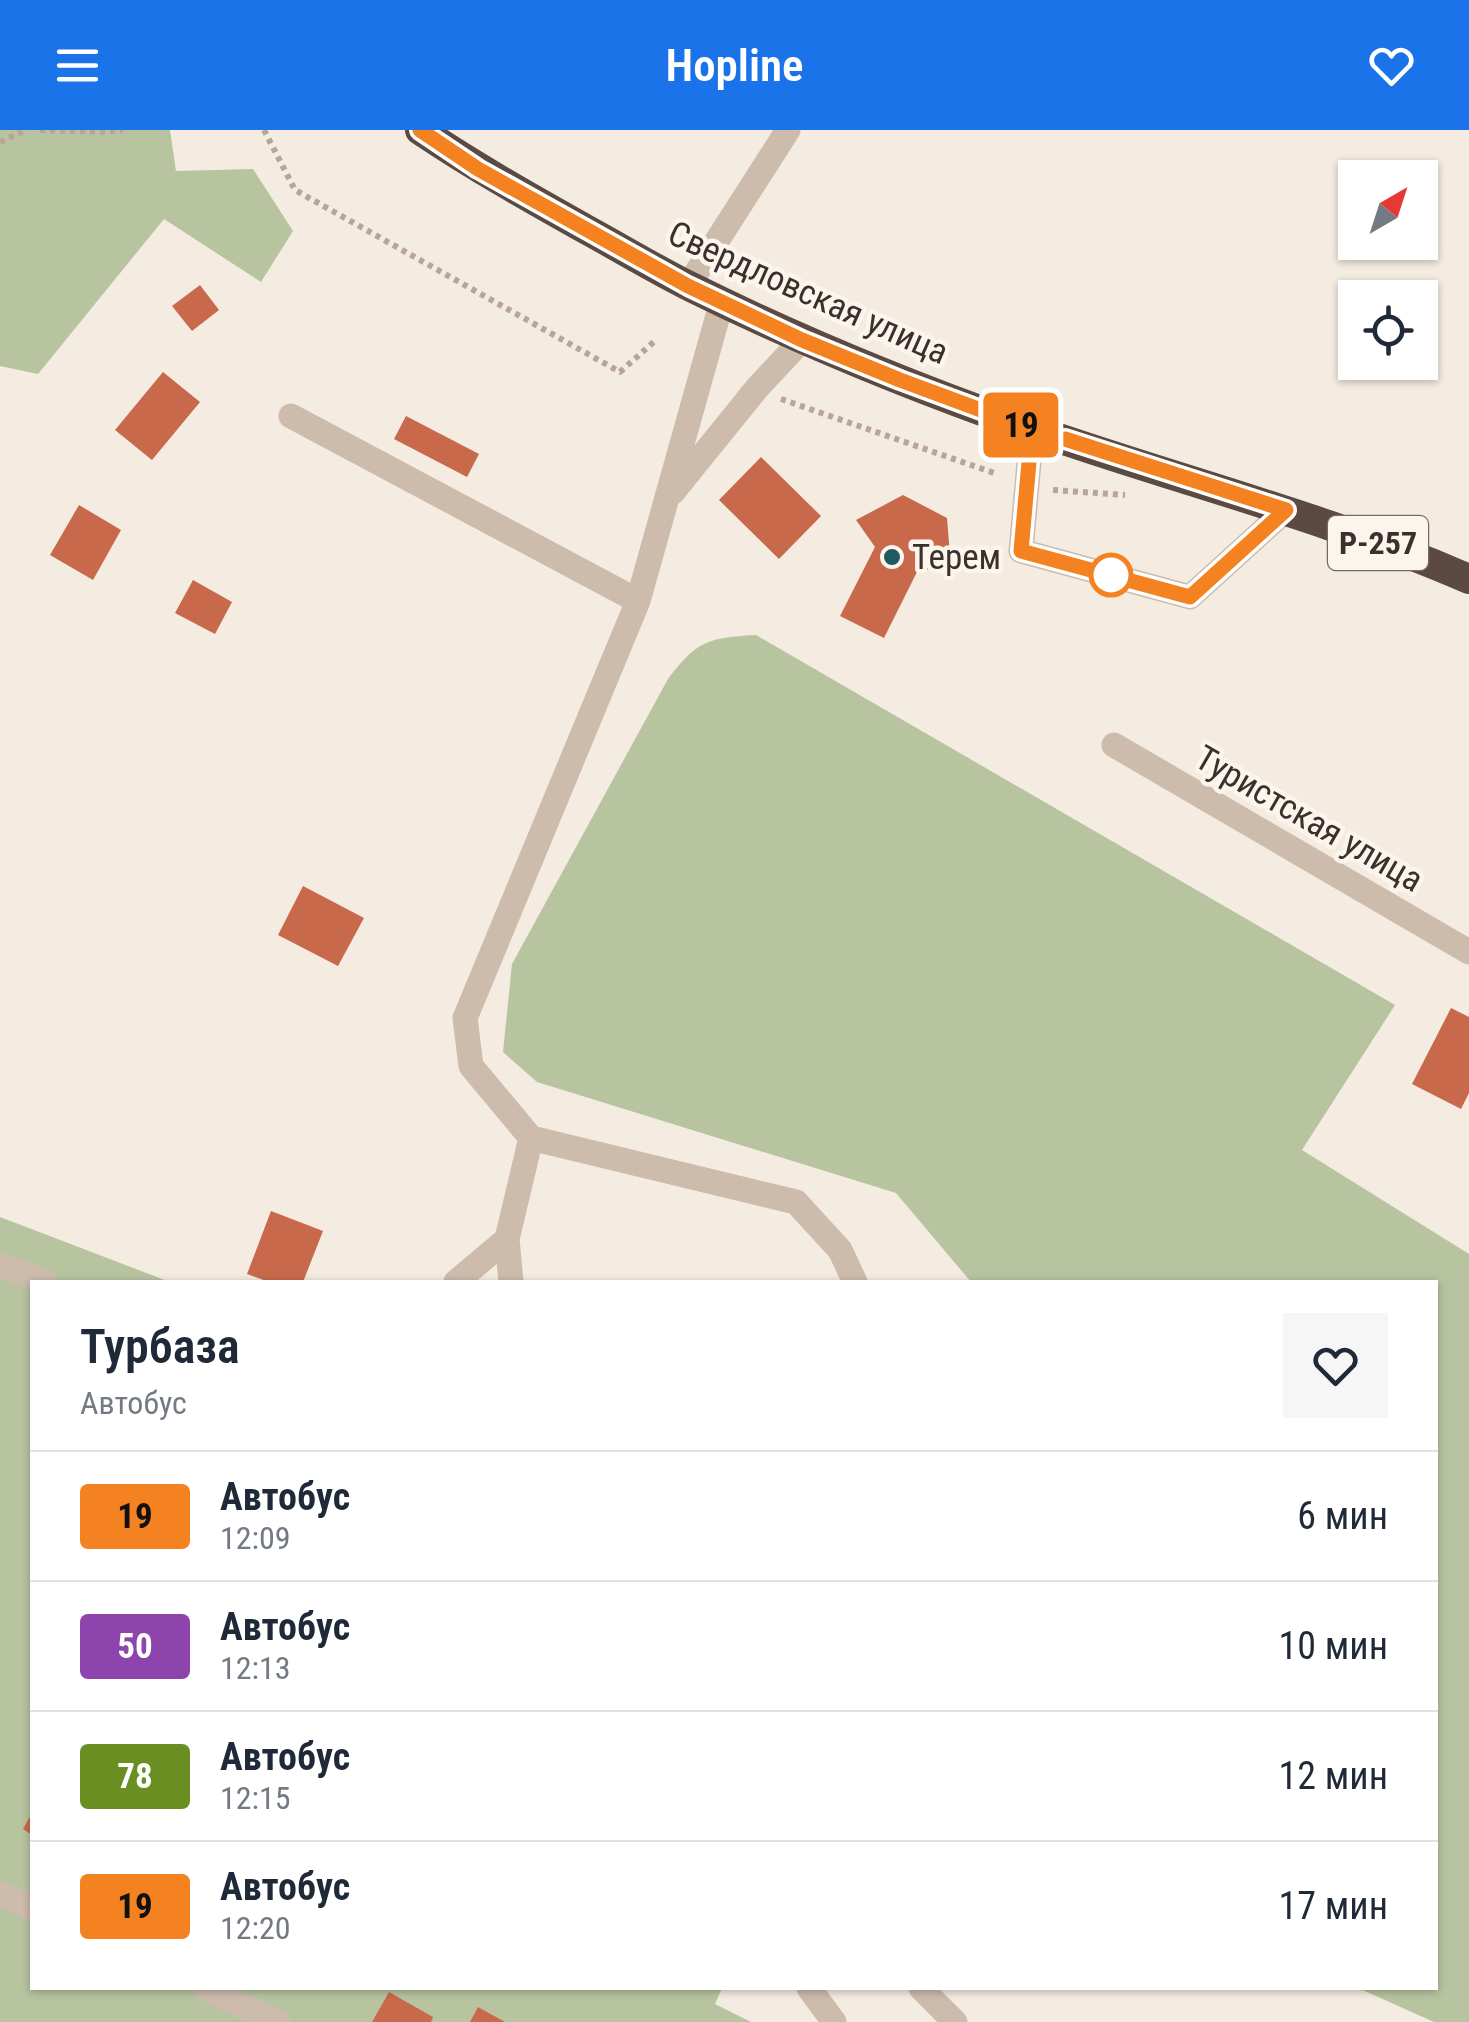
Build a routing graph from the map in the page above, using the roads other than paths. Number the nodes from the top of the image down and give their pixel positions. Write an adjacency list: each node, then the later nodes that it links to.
1 (420, 130): 3 (highway, Свердловская улица / Р-257)
2 (788, 130): 3 (street)
3 (688, 286): 4 (highway, Свердловская улица / Р-257)
4 (722, 301): 5 (highway, Свердловская улица / Р-257); 8 (street)
5 (802, 340): 7 (highway, Свердловская улица / Р-257); 8 (street)
6 (291, 416): 11 (street)
7 (1032, 429): 9 (highway, Свердловская улица / Р-257); 9 (street)
8 (666, 500): 11 (street)
9 (1286, 510): 10 (highway, Свердловская улица / Р-257)
10 (1469, 579)
11 (638, 601): 14 (street)
12 (1114, 745): 13 (street, Туристская улица)
13 (1469, 952)
14 (530, 1138): 15 (street); 20 (street)
15 (507, 1239): 18 (street); 19 (street)
16 (0, 1265): 17 (street)
17 (40, 1280)
18 (458, 1280)
19 (510, 1280)
20 (854, 1280)
21 (0, 1893): 22 (street)
22 (30, 1907)
23 (208, 1990): 26 (street)
24 (810, 1990): 27 (street)
25 (923, 1990): 28 (street)
26 (278, 2022)
27 (834, 2022)
28 (955, 2022)

